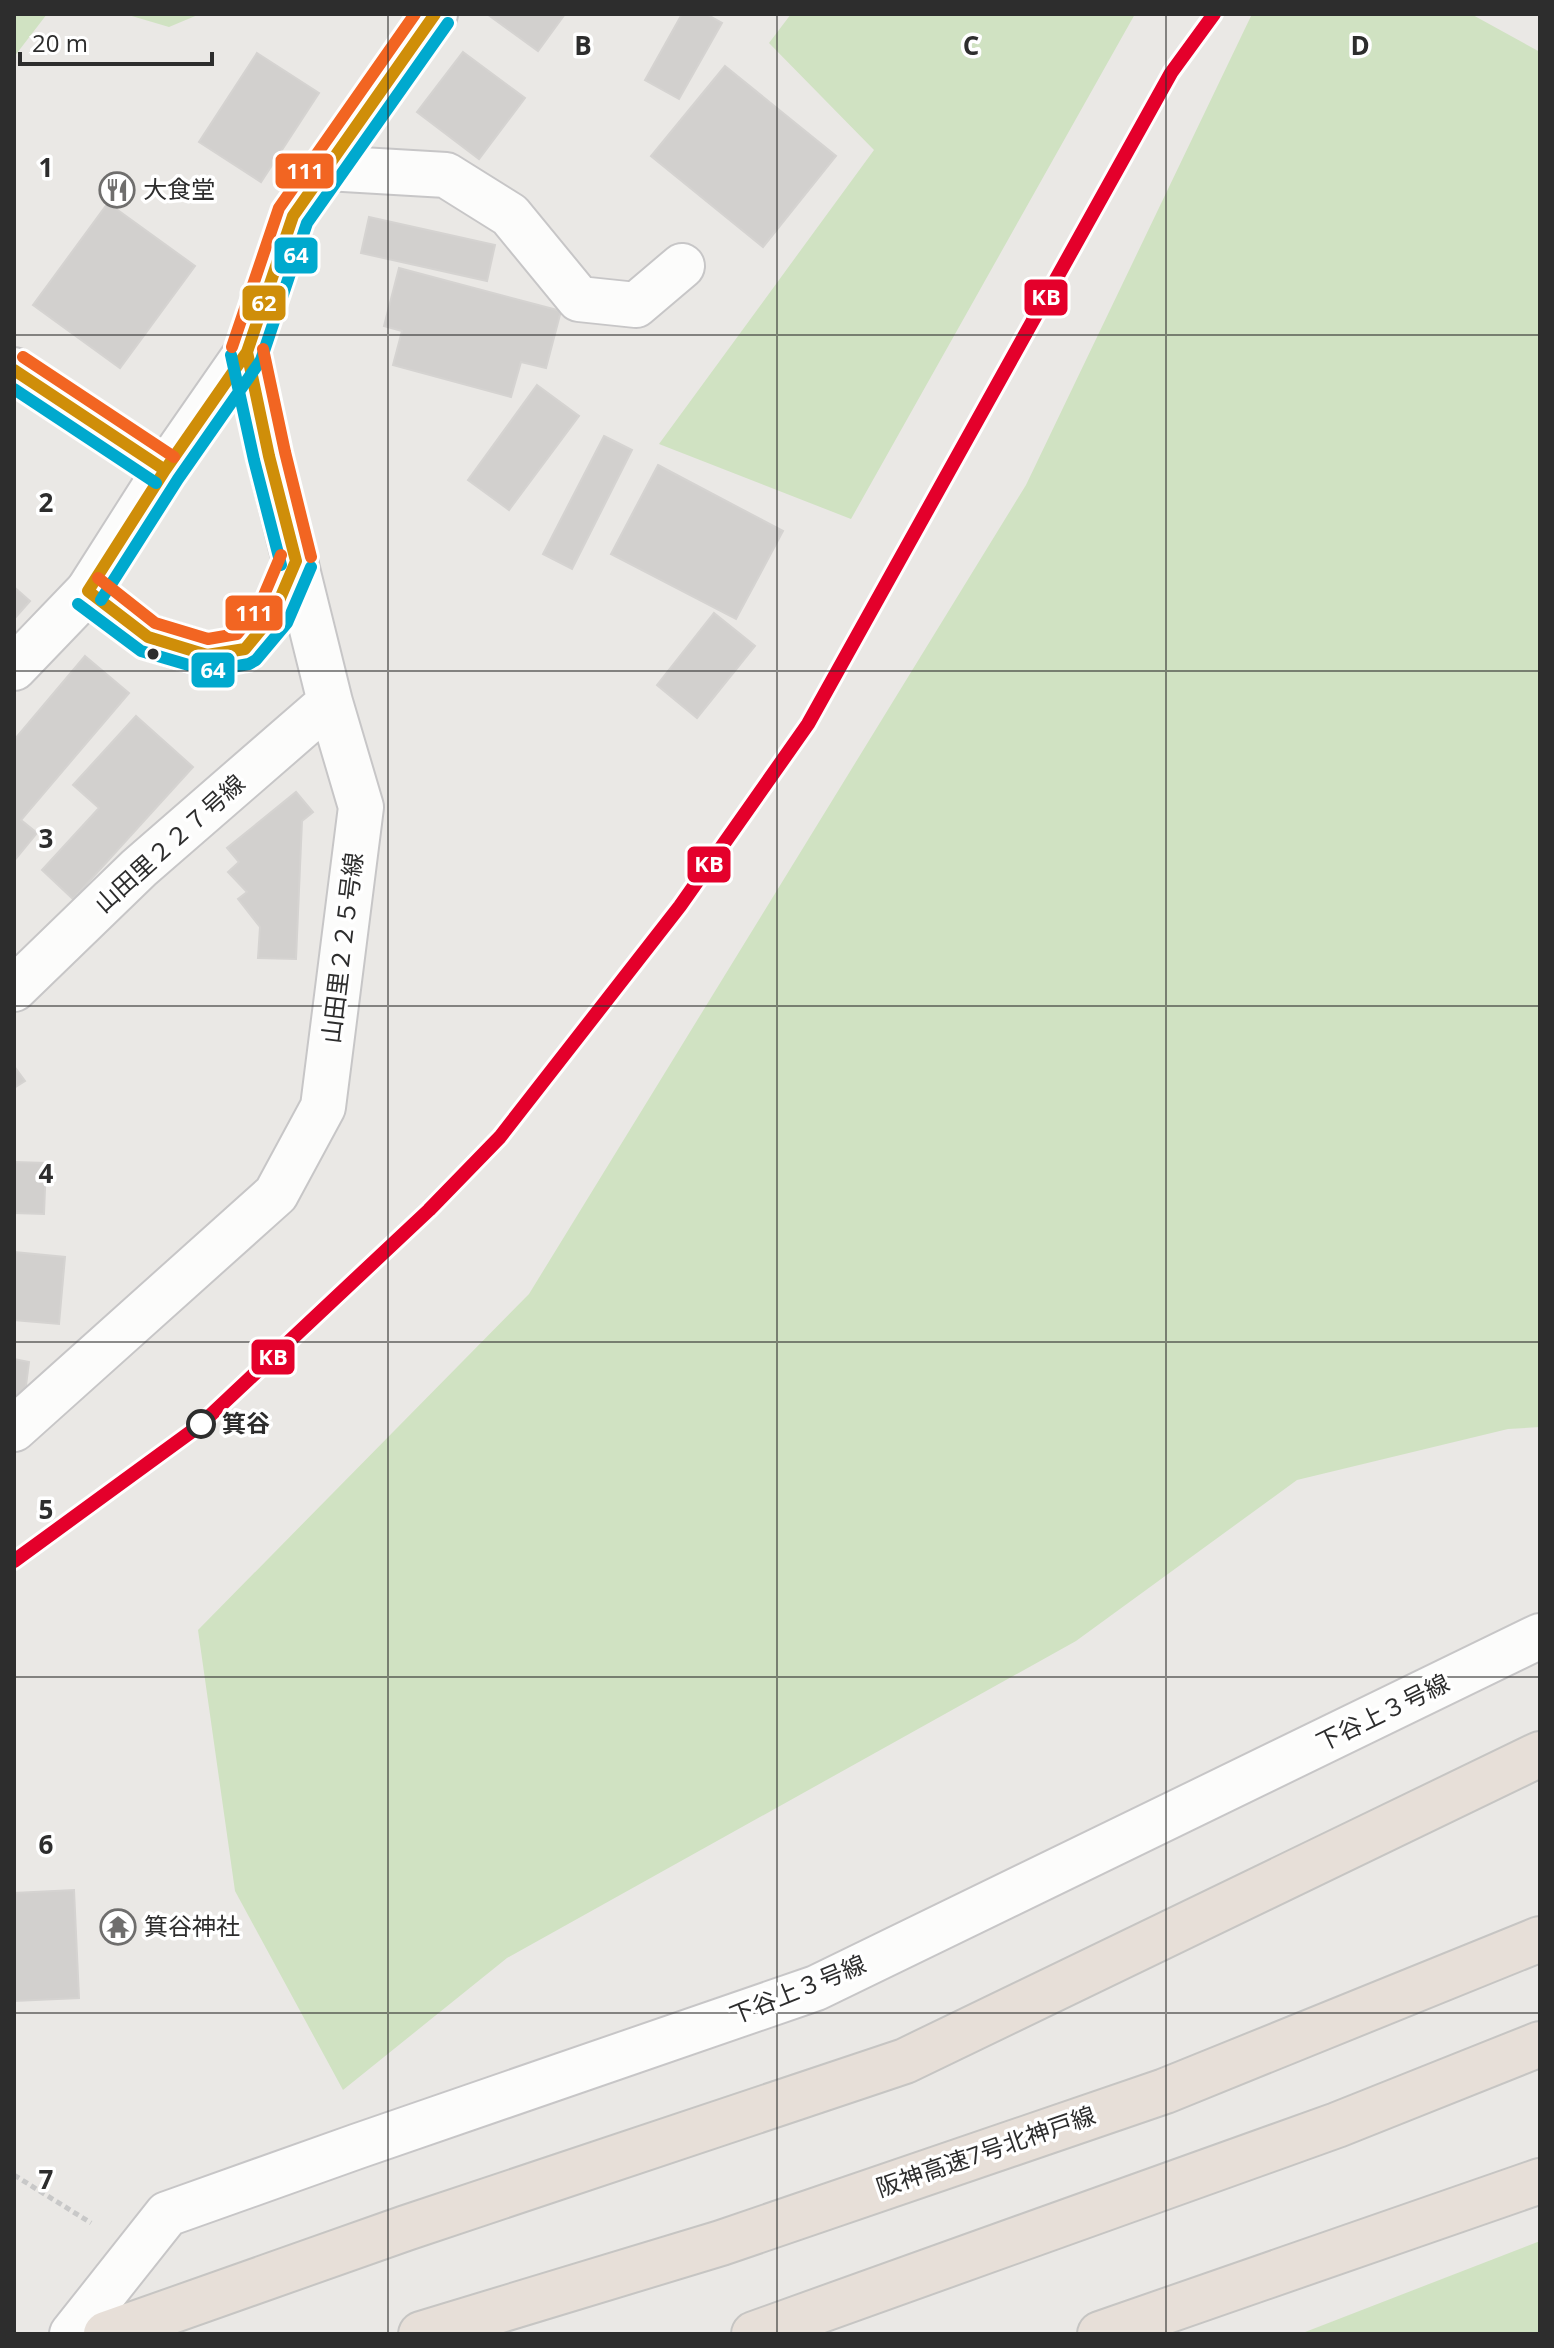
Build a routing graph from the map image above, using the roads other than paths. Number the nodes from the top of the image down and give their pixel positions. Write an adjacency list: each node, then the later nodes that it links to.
1 (435, 14): 2 (street)
2 (327, 168): 3 (street); 4 (street)
3 (682, 266)
4 (247, 352): 6 (street); 7 (street, 山田里２２５号線)
5 (14, 370): 6 (street)
6 (165, 470): 8 (street)
7 (296, 561): 8 (street); 10 (street, 山田里２２５号線)
8 (88, 591): 9 (street)
9 (14, 668)
10 (330, 702): 11 (street, 山田里２２７号線); 12 (street, 山田里２２５号線)
11 (14, 989)
12 (14, 1429)
13 (1540, 1636): 18 (street, 下谷上３号線)
14 (1540, 1754): 19 (highway)
15 (1540, 1939): 20 (highway, 阪神高速7号北神戸線)
16 (1540, 2044): 21 (highway)
17 (1540, 2181): 22 (highway)
18 (72, 2334)
19 (106, 2334)
20 (421, 2334)
21 (754, 2334)
22 (1100, 2334)

